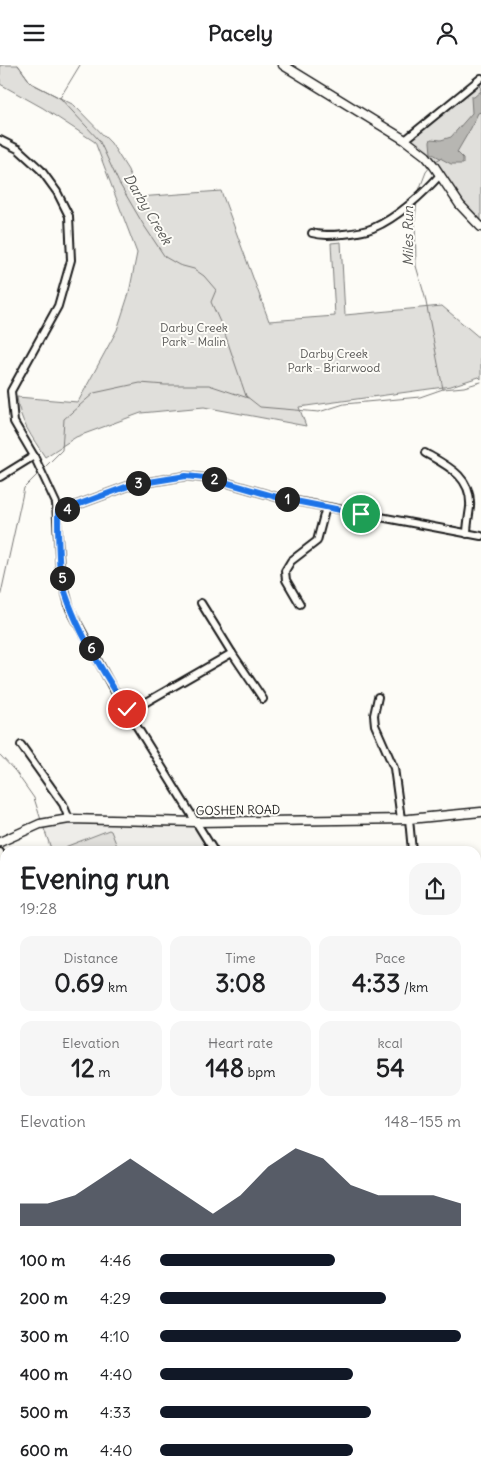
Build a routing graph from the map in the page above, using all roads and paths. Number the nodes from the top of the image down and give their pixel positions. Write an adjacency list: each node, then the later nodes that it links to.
1 (282, 65): 3 (street)
2 (481, 78): 3 (street)
3 (406, 139): 5 (street)
4 (0, 140): 9 (street)
5 (440, 175): 6 (street); 7 (street)
6 (481, 227)
7 (312, 233)
8 (425, 453): 13 (street)
9 (34, 456): 10 (street); 12 (street)
10 (0, 477)
11 (326, 507): 12 (street); 13 (street); 16 (street)
12 (58, 512): 20 (street)
13 (467, 535): 14 (street)
14 (481, 536)
15 (201, 603): 17 (street)
16 (300, 604)
17 (232, 653): 19 (street); 20 (street)
18 (378, 697): 24 (street)
19 (263, 699)
20 (129, 712): 25 (street)
21 (21, 745): 23 (street)
22 (481, 812): 24 (street, GOSHEN ROAD)
23 (69, 819): 25 (street, GOSHEN ROAD); 26 (street, GOSHEN ROAD)
24 (405, 819): 25 (street, GOSHEN ROAD); 28 (street)
25 (196, 822): 27 (street)
26 (0, 842)
27 (211, 846)
28 (411, 846)

